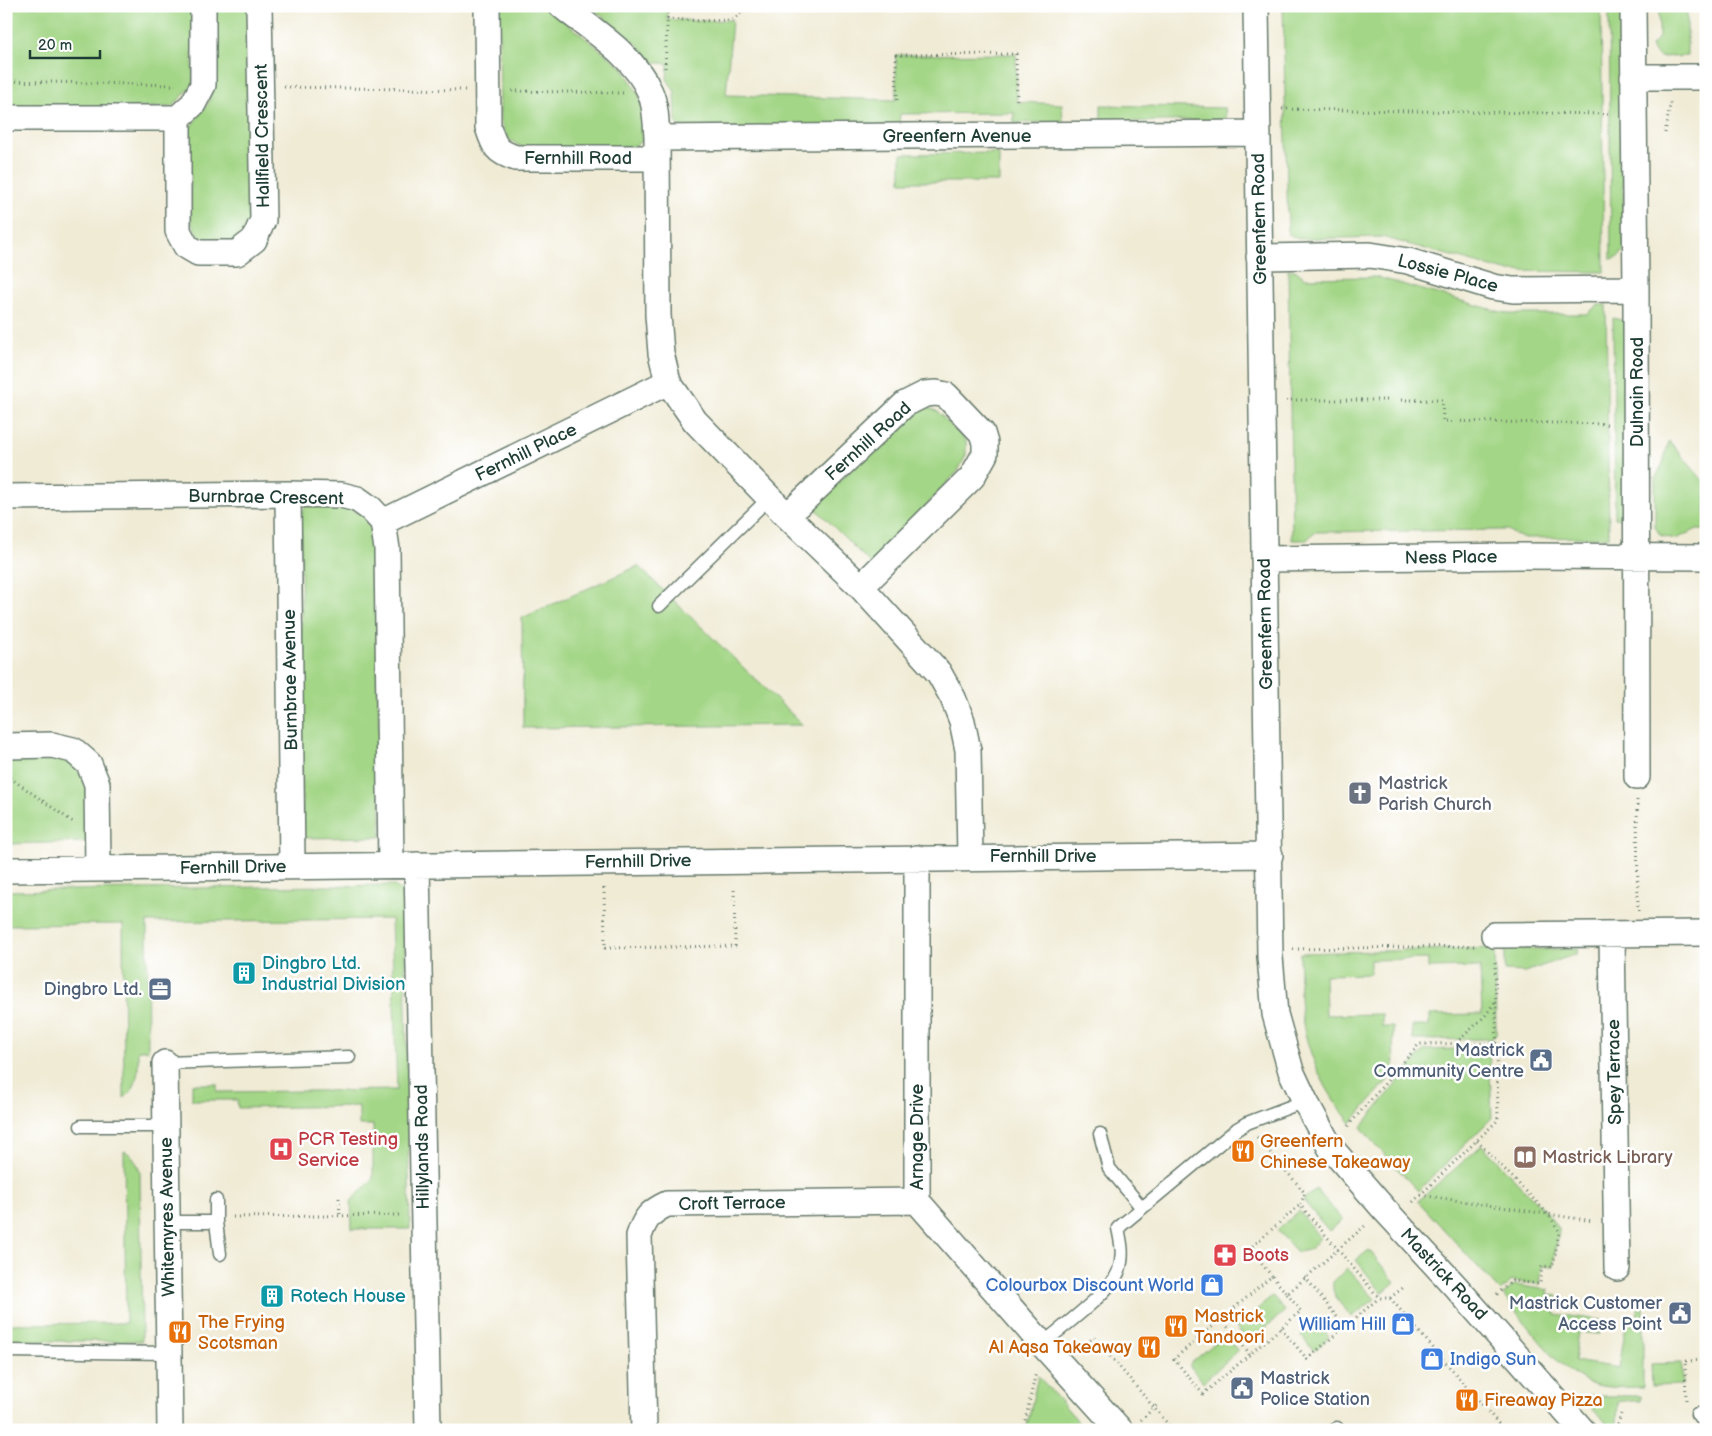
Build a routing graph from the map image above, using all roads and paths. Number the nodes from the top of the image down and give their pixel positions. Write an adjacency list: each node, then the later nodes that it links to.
1 (203, 6): 14 (street)
2 (259, 6): 15 (street, Hallfield Crescent)
3 (487, 6): 16 (street, Fernhill Road)
4 (562, 6): 17 (street, Fernhill Road)
5 (668, 6): 9 (path)
6 (751, 6): 9 (path)
7 (1256, 6): 26 (street, Greenfern Road)
8 (1633, 6): 12 (street, Dulnain Road)
9 (667, 18): 10 (path)
10 (664, 72)
11 (1706, 76): 12 (street)
12 (1633, 77): 22 (street, Dulnain Road)
13 (6, 81): 14 (path)
14 (203, 85): 24 (street)
15 (261, 87): 16 (path); 24 (street, Hallfield Crescent)
16 (488, 91): 17 (path); 27 (street, Fernhill Road)
17 (651, 94): 27 (street, Fernhill Road)
18 (1672, 98): 25 (path)
19 (897, 100): 20 (path)
20 (1017, 103)
21 (1282, 109): 22 (path)
22 (1634, 114): 29 (street, Dulnain Road)
23 (6, 118): 24 (street)
24 (178, 118)
25 (1665, 133)
26 (1257, 134): 27 (street, Greenfern Avenue); 28 (street, Greenfern Road)
27 (657, 148): 30 (street, Fernhill Road)
28 (1259, 257): 29 (street, Lossie Place); 40 (street, Greenfern Road)
29 (1636, 289): 38 (street, Dulnain Road)
30 (668, 382): 35 (street, Fernhill Road); 37 (street, Fernhill Place)
31 (1286, 400): 32 (path)
32 (1610, 424)
33 (288, 494): 34 (street, Burnbrae Crescent); 37 (street, Burnbrae Crescent); 52 (street, Burnbrae Avenue)
34 (6, 497)
35 (769, 498): 36 (street, Fernhill Road); 42 (lane)
36 (787, 516): 41 (street, Fernhill Road); 41 (street, Fernhill Road)
37 (383, 522): 50 (street)
38 (1637, 556): 39 (street, Ness Place); 40 (street, Ness Place); 45 (street, Dulnain Road)
39 (1706, 557)
40 (1264, 559): 46 (street, Greenfern Road)
41 (862, 587): 47 (street, Fernhill Road)
42 (659, 606)
43 (6, 746): 48 (street)
44 (6, 775): 48 (path)
45 (1637, 777): 56 (path)
46 (1270, 854): 47 (street, Fernhill Drive); 66 (street, Greenfern Road)
47 (970, 857): 49 (street, Fernhill Drive)
48 (98, 858): 52 (street, Fernhill Drive); 53 (street, Fernhill Drive)
49 (917, 858): 51 (street, Fernhill Drive); 76 (street, Arnage Drive)
50 (391, 865): 51 (street, Fernhill Drive); 52 (street, Fernhill Drive)
51 (417, 865): 113 (street, Hillylands Road)
52 (292, 866)
53 (6, 870)
54 (734, 887): 55 (path)
55 (604, 888)
56 (1638, 911)
57 (1706, 933): 58 (street)
58 (1612, 935): 59 (street); 86 (street, Spey Terrace)
59 (1488, 946): 60 (path); 61 (path)
60 (1293, 949)
61 (1496, 1001): 62 (path); 63 (path)
62 (1456, 1043): 63 (path); 70 (path)
63 (1497, 1043): 72 (path)
64 (349, 1057): 65 (lane)
65 (165, 1063): 69 (street, Whitemyres Avenue)
66 (1305, 1101): 67 (lane); 80 (street, Greenfern Road)
67 (1247, 1123): 78 (path); 79 (lane)
68 (81, 1126): 69 (lane)
69 (166, 1126): 84 (street, Whitemyres Avenue)
70 (1348, 1126)
71 (1100, 1134): 79 (lane)
72 (1478, 1141): 73 (path); 82 (path)
73 (1421, 1195): 77 (path); 82 (path)
74 (339, 1198): 83 (path)
75 (216, 1200): 85 (lane)
76 (917, 1201): 100 (street, Arnage Drive); 114 (street, Croft Terrace)
77 (1413, 1202)
78 (1300, 1205): 87 (path); 90 (path)
79 (1142, 1208): 100 (lane)
80 (1384, 1209): 87 (path); 118 (street, Mastrick Road)
81 (410, 1214): 83 (path)
82 (1549, 1215): 86 (path); 94 (path)
83 (340, 1216): 85 (path)
84 (168, 1222): 85 (lane); 103 (street, Whitemyres Avenue)
85 (216, 1222): 88 (lane)
86 (1617, 1225): 89 (street, Spey Terrace)
87 (1338, 1249): 91 (path); 95 (path)
88 (220, 1254)
89 (1617, 1268)
90 (1272, 1276): 93 (path); 97 (path)
91 (1305, 1277): 93 (path); 98 (path)
92 (1404, 1287): 96 (path)
93 (1287, 1294): 99 (path)
94 (1495, 1296)
95 (1379, 1298): 96 (path); 98 (path)
96 (1390, 1298): 117 (path)
97 (1221, 1320): 104 (path); 104 (path)
98 (1345, 1327): 99 (path)
99 (1281, 1328): 104 (path)
100 (1042, 1344): 111 (street, Arnage Drive)
101 (1079, 1350): 109 (path)
102 (6, 1351): 103 (lane)
103 (169, 1353): 112 (street, Whitemyres Avenue)
104 (1250, 1354)
105 (1705, 1360): 108 (path)
106 (1036, 1369): 115 (path)
107 (1159, 1403): 109 (path)
108 (1686, 1406)
109 (1154, 1408): 111 (path); 116 (path)
110 (1621, 1414): 119 (path)
111 (1131, 1425)
112 (170, 1430)
113 (428, 1430)
114 (644, 1430)
115 (1023, 1430)
116 (1173, 1430)
117 (1504, 1430)
118 (1582, 1430)
119 (1610, 1430)

